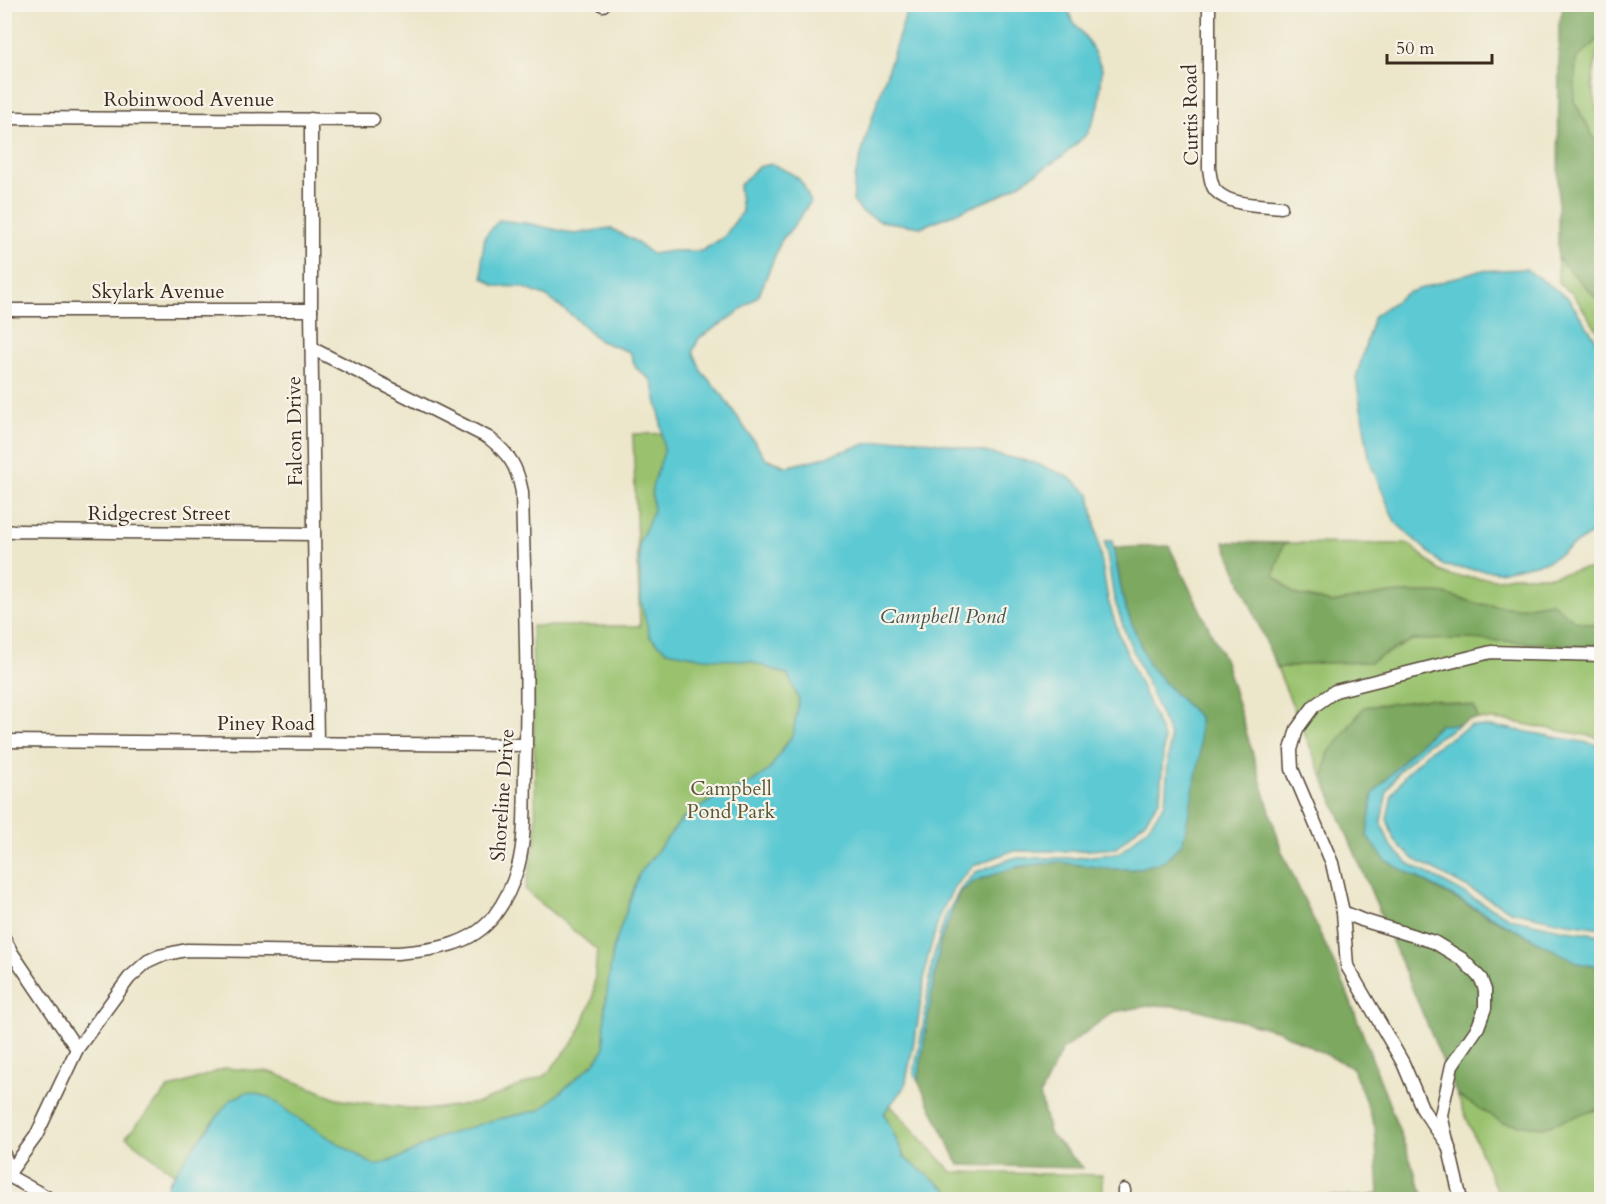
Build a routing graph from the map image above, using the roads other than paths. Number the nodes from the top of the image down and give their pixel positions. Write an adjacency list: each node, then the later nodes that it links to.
1 (1209, 4): 5 (street, Curtis Road)
2 (4, 118): 3 (street, Robinwood Avenue)
3 (311, 119): 4 (street, Robinwood Avenue); 7 (street, Falcon Drive)
4 (373, 120)
5 (1281, 207)
6 (4, 310): 7 (street, Skylark Avenue)
7 (311, 310): 8 (street, Falcon Drive)
8 (313, 349): 10 (street, Falcon Drive); 14 (street, Shoreline Drive)
9 (4, 533): 10 (street, Ridgecrest Street)
10 (314, 534): 13 (street, Falcon Drive)
11 (1602, 655): 15 (street)
12 (4, 741): 13 (street, Piney Road)
13 (317, 743): 14 (street, Piney Road)
14 (526, 745): 17 (street, Shoreline Drive)
15 (1343, 912): 19 (street); 19 (street)
16 (4, 938): 17 (street)
17 (77, 1049): 20 (street, Shoreline Drive)
18 (4, 1146): 20 (lane)
19 (1449, 1147): 22 (street)
20 (9, 1176): 21 (street)
21 (52, 1200)
22 (1461, 1200)

